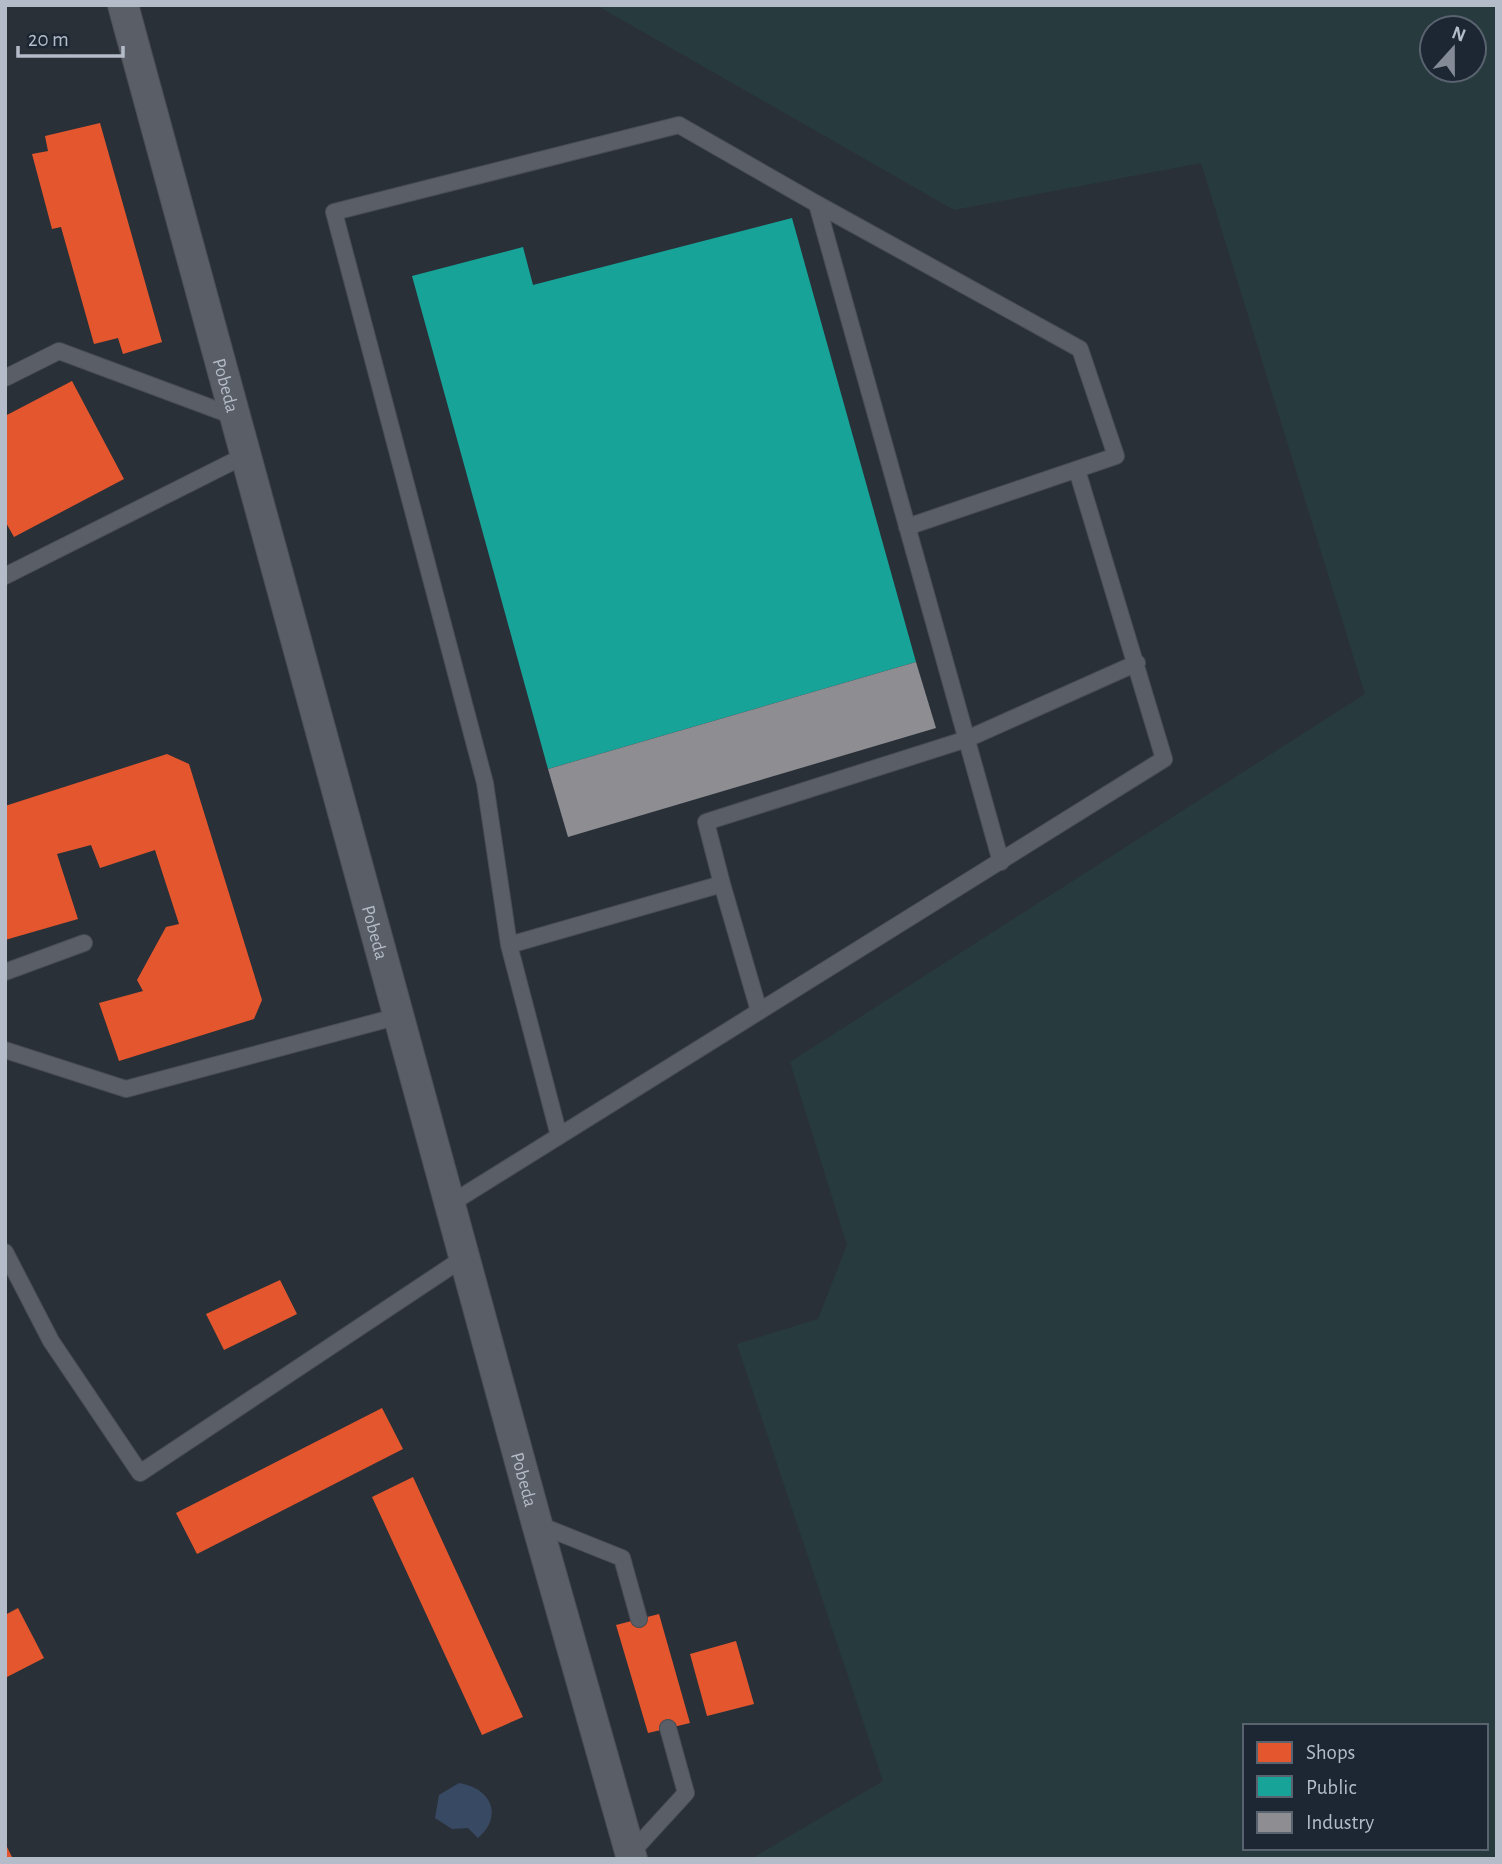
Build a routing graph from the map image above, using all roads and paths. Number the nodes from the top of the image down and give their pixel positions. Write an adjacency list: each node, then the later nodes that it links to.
1 (123, 5): 4 (street, Pobeda)
2 (817, 204): 6 (lane); 7 (lane); 14 (lane)
3 (5, 378): 4 (lane)
4 (236, 418): 5 (street, Pobeda)
5 (246, 455): 8 (lane); 17 (street, Pobeda)
6 (1077, 470): 7 (lane); 9 (lane)
7 (908, 527): 10 (lane)
8 (5, 576)
9 (1137, 663): 10 (lane); 11 (lane)
10 (967, 739): 11 (lane); 12 (lane)
11 (1001, 862): 16 (lane)
12 (722, 884): 14 (lane); 16 (lane)
13 (84, 943): 15 (lane)
14 (509, 946): 19 (lane)
15 (5, 972)
16 (760, 1011): 19 (lane)
17 (399, 1016): 18 (lane); 20 (street, Pobeda)
18 (5, 1050)
19 (559, 1136): 20 (lane)
20 (450, 1205): 22 (street, Pobeda)
21 (5, 1252): 22 (lane)
22 (465, 1257): 23 (street, Pobeda)
23 (537, 1524): 24 (lane); 26 (street, Pobeda)
24 (639, 1619)
25 (668, 1728): 26 (lane)
26 (632, 1856)

